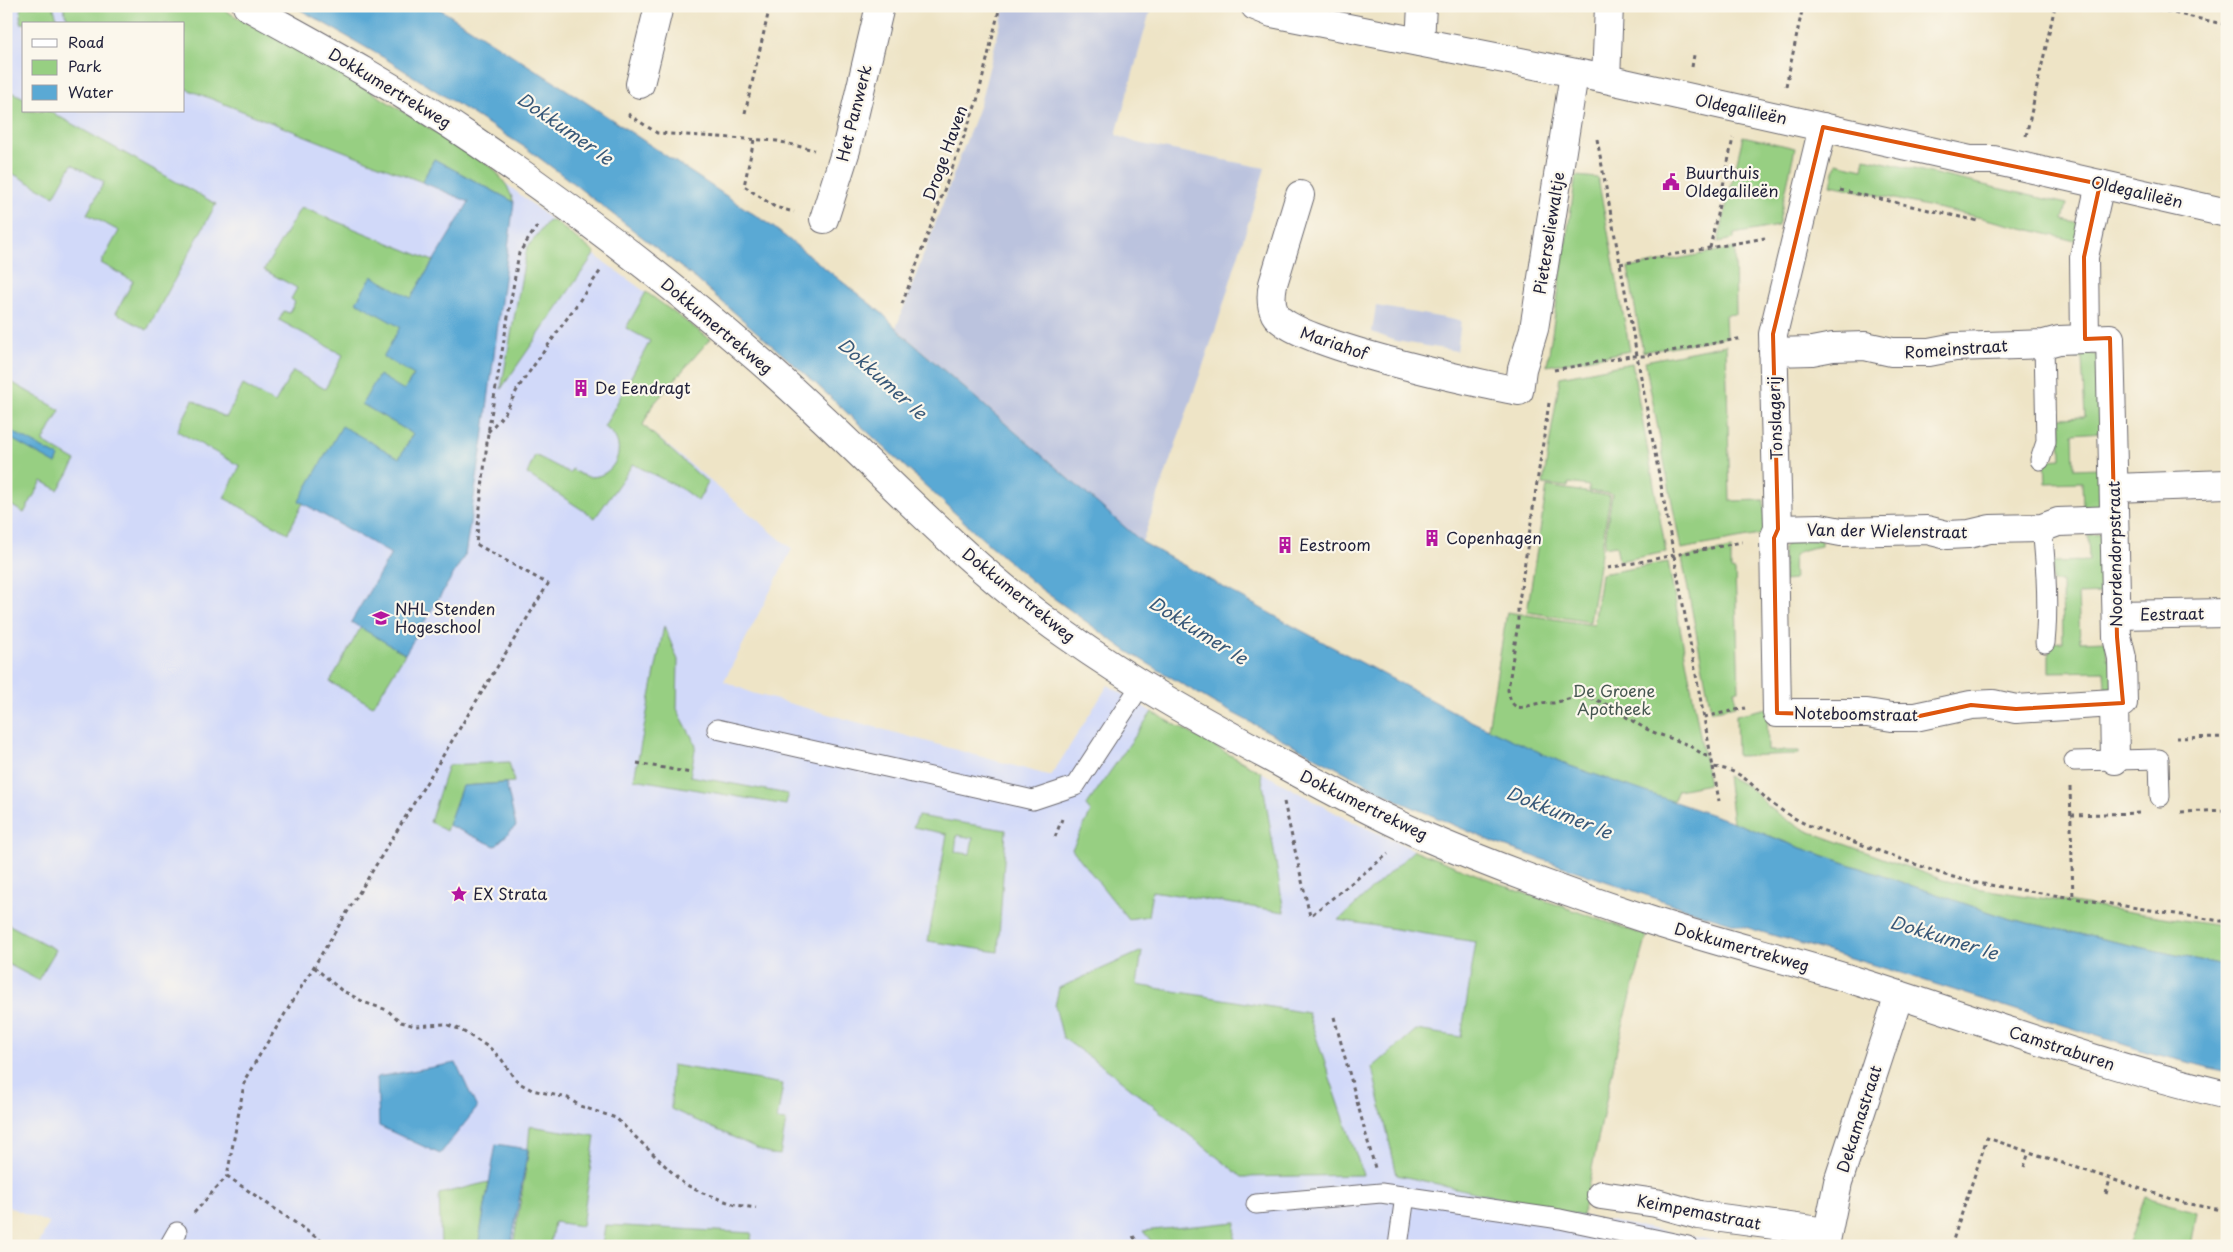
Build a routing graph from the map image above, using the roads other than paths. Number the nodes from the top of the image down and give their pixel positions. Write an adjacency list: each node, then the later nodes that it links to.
1 (248, 6): 29 (street, Dokkumertrekweg)
2 (659, 6): 10 (street)
3 (880, 6): 15 (street, Het Panwerk)
4 (1255, 6): 7 (street, Oldegalileën)
5 (1422, 6): 7 (street)
6 (1609, 6): 9 (street)
7 (1420, 42): 8 (street, Oldegalileën)
8 (1574, 74): 9 (street, Oldegalileën); 19 (street, Pieterseliewaltje)
9 (1606, 79): 11 (street, Oldegalileën)
10 (640, 84)
11 (1823, 127): 12 (street, Oldegalileën); 17 (street, Tonslagerij)
12 (2100, 184): 14 (street, Oldegalileën); 16 (street, Noordendorpstraat)
13 (1300, 194): 19 (street, Mariahof)
14 (2227, 213)
15 (811, 216)
16 (2098, 339): 18 (street, Romeinstraat); 22 (street, Noordendorpstraat)
17 (1773, 343): 18 (street, Romeinstraat); 25 (street, Tonslagerij)
18 (2044, 344): 20 (lane)
19 (1520, 380)
20 (2040, 460)
21 (2227, 484): 22 (street)
22 (2114, 488): 23 (street, Noordendorpstraat)
23 (2114, 520): 24 (street, Van der Wielenstraat); 27 (street, Noordendorpstraat)
24 (2042, 528): 25 (street, Van der Wielenstraat); 28 (lane)
25 (1776, 534): 31 (street, Tonslagerij)
26 (2227, 613): 27 (street, Eestraat)
27 (2117, 616): 30 (street, Noordendorpstraat)
28 (2044, 642)
29 (1141, 685): 32 (lane); 36 (street, Dokkumertrekweg)
30 (2114, 703): 31 (street, Noteboomstraat); 33 (street)
31 (1777, 709)
32 (717, 730)
33 (2116, 760): 34 (lane); 35 (lane)
34 (2072, 770)
35 (2160, 797)
36 (1899, 995): 37 (street, Camstraburen); 41 (street, Dekamastraat)
37 (2227, 1095)
38 (1601, 1195): 41 (street, Keimpemastraat)
39 (1405, 1196): 40 (lane); 42 (lane); 43 (lane)
40 (1256, 1204)
41 (1830, 1242)
42 (1398, 1246)
43 (1688, 1246)

